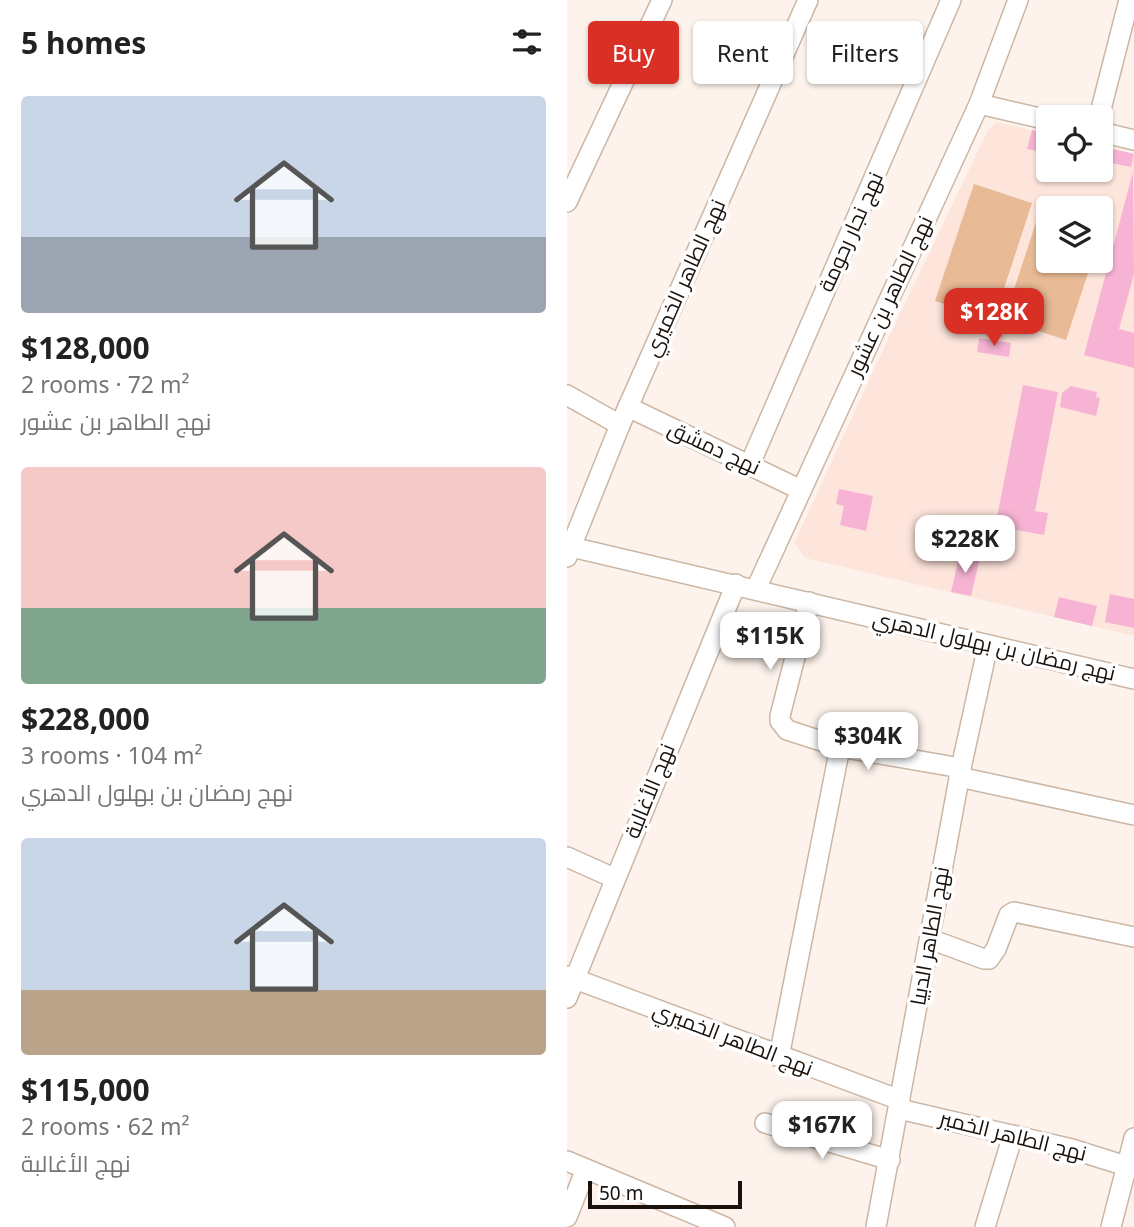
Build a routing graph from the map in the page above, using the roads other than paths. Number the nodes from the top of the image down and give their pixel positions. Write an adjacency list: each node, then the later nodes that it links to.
1 (662, 0): 11 (street)
2 (808, 0): 13 (street, نهج الطاهر الخميري)
3 (951, 0): 14 (street, نهج نجار رحومة)
4 (1018, 0): 6 (street, نهج الطاهر بن عشور)
5 (1129, 0): 7 (street)
6 (979, 104): 8 (street); 15 (street, نهج الطاهر بن عشور)
7 (1102, 105)
8 (1036, 117)
9 (1113, 135): 10 (street)
10 (1134, 140)
11 (567, 202)
12 (567, 395): 13 (street, نهج دمشق)
13 (624, 416): 14 (street, نهج دمشق); 16 (street, نهج الطاهر الخميري)
14 (750, 464): 15 (street, نهج دمشق)
15 (800, 490): 18 (street, نهج الطاهر بن عشور)
16 (568, 550): 17 (street, نهج رمضان بن بهلول الدهري)
17 (736, 584): 18 (street, نهج رمضان بن بهلول الدهري); 26 (street, نهج الأغالبة)
18 (756, 589): 19 (street, نهج رمضان بن بهلول الدهري)
19 (809, 602): 20 (street, نهج رمضان بن بهلول الدهري); 22 (street)
20 (988, 645): 21 (street, نهج رمضان بن بهلول الدهري); 23 (street, نهج الطاهر الدبيا)
21 (1134, 679)
22 (840, 747): 23 (street); 31 (street)
23 (960, 773): 24 (street); 28 (street, نهج الطاهر الدبيا)
24 (1134, 815)
25 (567, 858): 26 (street)
26 (614, 878): 29 (street, نهج الأغالبة)
27 (1134, 937): 28 (street)
28 (930, 939): 32 (street, نهج الطاهر الدبيا)
29 (571, 978): 30 (street, نهج الأغالبة); 31 (street, نهج الطاهر الخميري)
30 (567, 998)
31 (779, 1057): 32 (street, نهج الطاهر الخميري)
32 (900, 1104): 34 (street, نهج الطاهر الخمير); 36 (street, نهج الطاهر الدبيا)
33 (765, 1123): 36 (street)
34 (1013, 1135): 38 (street, نهج الطاهر الخمير); 44 (street)
35 (1134, 1138): 38 (street)
36 (890, 1160): 43 (street, نهج الطاهر الدبيا)
37 (567, 1161): 39 (street)
38 (1126, 1166): 40 (street)
39 (586, 1169): 41 (street); 42 (street)
40 (1126, 1205): 45 (street)
41 (567, 1217)
42 (725, 1227)
43 (876, 1227)
44 (985, 1227)
45 (1111, 1227)

